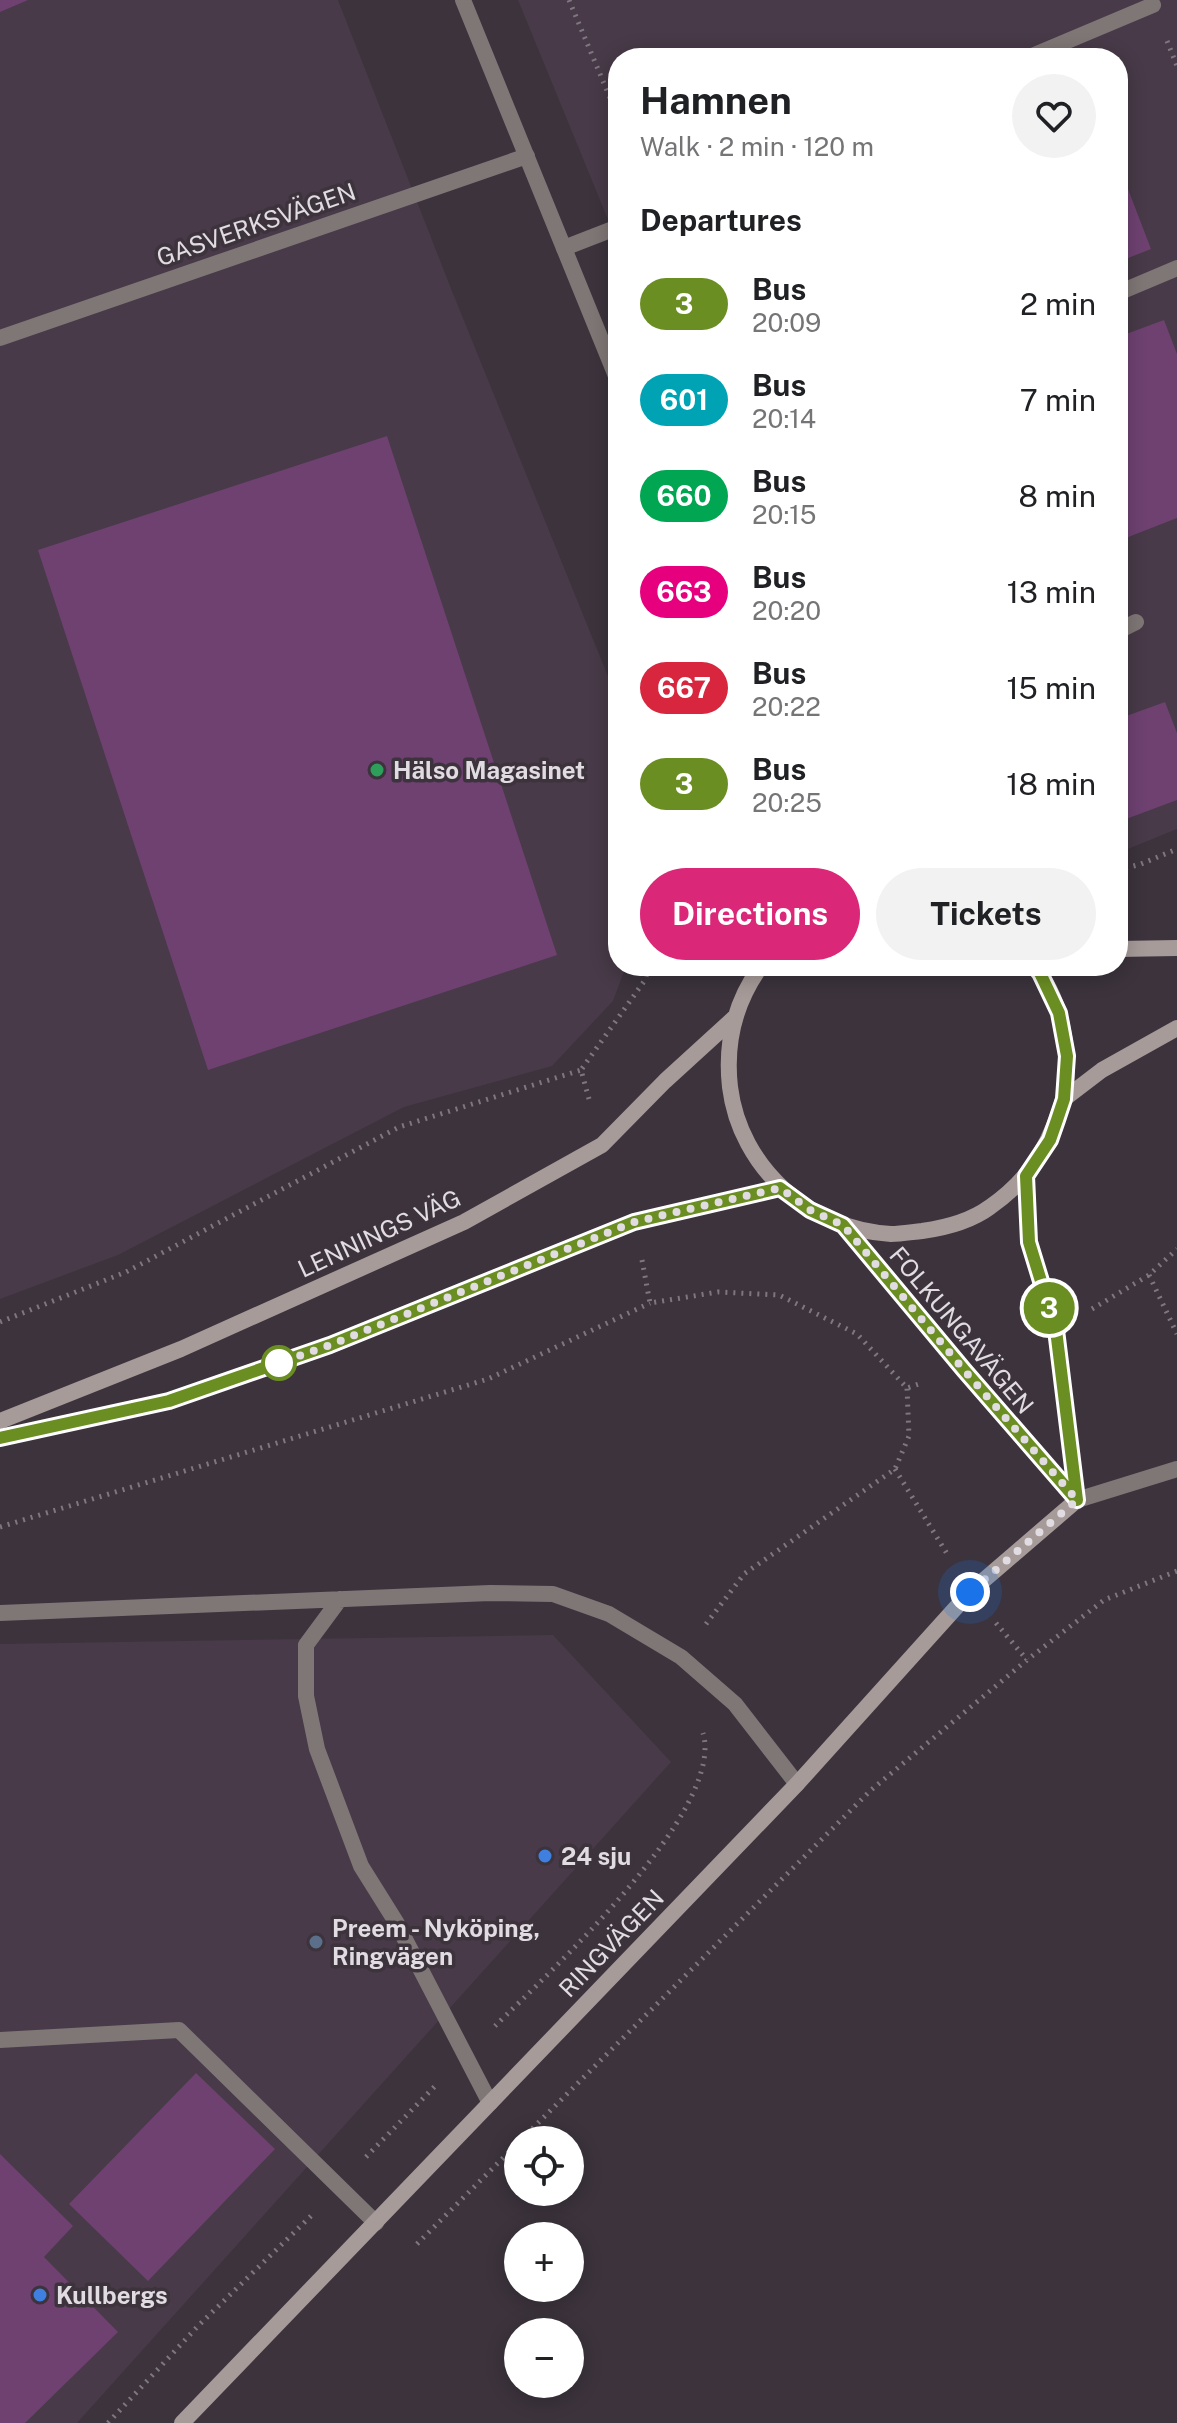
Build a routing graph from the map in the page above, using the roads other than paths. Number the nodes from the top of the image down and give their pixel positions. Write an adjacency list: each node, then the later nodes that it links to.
1 (463, 0): 4 (street)
2 (1153, 5): 3 (street)
3 (1051, 48)
4 (527, 156): 6 (street); 9 (street, GASVERKSVÄGEN)
5 (608, 231): 6 (street)
6 (564, 248): 10 (street)
7 (1177, 268): 8 (street)
8 (1128, 289)
9 (0, 338)
10 (608, 356)
11 (1136, 622): 12 (street)
12 (1128, 626)
13 (1177, 948): 14 (main road)
14 (1128, 949)
15 (753, 976): 17 (main road)
16 (1041, 976): 19 (main road)
17 (734, 1018): 21 (main road); 23 (main road, LENNINGS VÄG)
18 (1177, 1028): 19 (main road)
19 (1064, 1099): 20 (main road)
20 (1026, 1176): 22 (main road); 26 (main road, FOLKUNGAVÄGEN)
21 (780, 1188): 22 (main road); 24 (main road)
22 (843, 1225): 26 (main road, FOLKUNGAVÄGEN)
23 (0, 1421)
24 (0, 1438)
25 (1177, 1469): 26 (street)
26 (1077, 1500): 29 (main road, RINGVÄGEN)
27 (340, 1599): 28 (street); 29 (street); 31 (street)
28 (0, 1613)
29 (797, 1784): 31 (main road, RINGVÄGEN)
30 (0, 2040): 32 (street)
31 (490, 2103): 32 (main road, RINGVÄGEN)
32 (376, 2223): 33 (main road, RINGVÄGEN)
33 (182, 2423)

